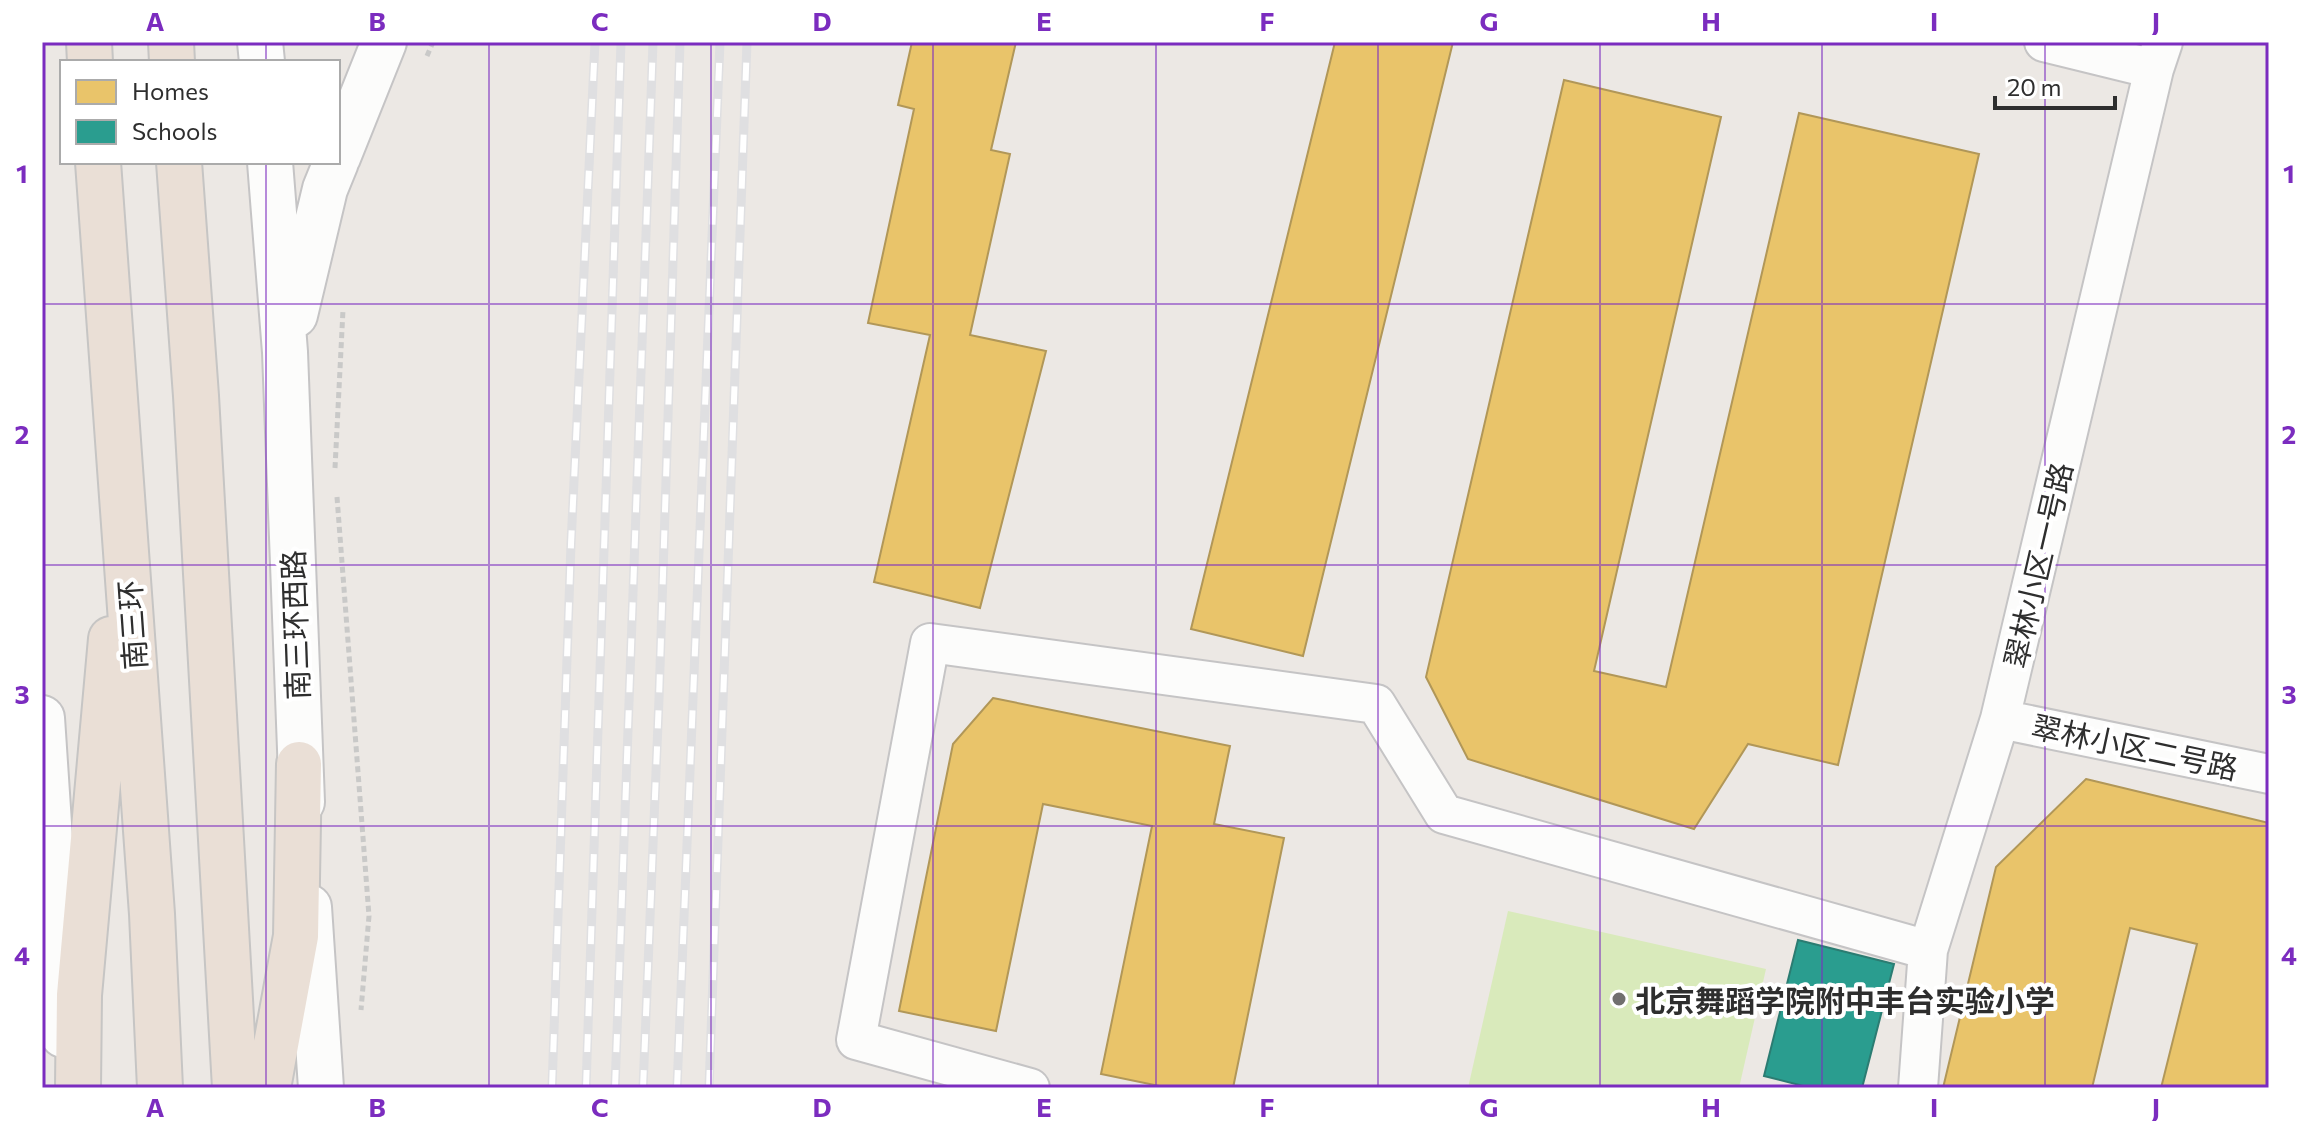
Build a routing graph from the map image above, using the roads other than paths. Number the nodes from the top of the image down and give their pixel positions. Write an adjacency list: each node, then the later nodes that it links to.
1 (384, 42): 4 (street)
2 (2044, 42): 3 (street)
3 (2159, 56): 12 (street, 翠林小区一号路)
4 (340, 152)
5 (98, 164): 10 (highway, 南三环)
6 (179, 164): 19 (highway)
7 (270, 164): 9 (street, 南三环西路)
8 (335, 164): 9 (street)
9 (285, 352): 13 (street, 南三环西路)
10 (116, 413): 17 (highway); 18 (highway, 南三环)
11 (42, 718): 16 (street)
12 (2000, 719): 14 (street, 翠林小区二号路); 15 (street, 翠林小区一号路)
13 (299, 764): 20 (highway); 21 (street, 南三环西路)
14 (2269, 774)
15 (1928, 950): 22 (street); 23 (street, 翠林小区一号路)
16 (66, 1088)
17 (78, 1088)
18 (160, 1088)
19 (235, 1088)
20 (268, 1088)
21 (321, 1088)
22 (1030, 1088)
23 (1918, 1088)

